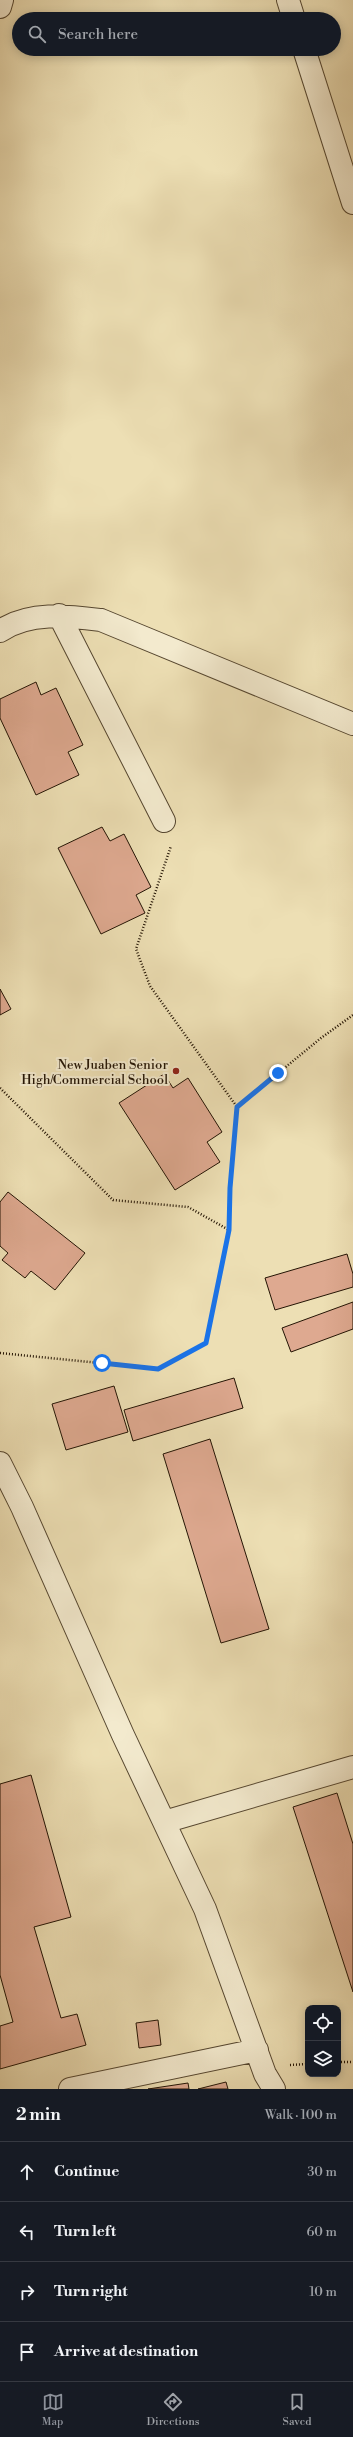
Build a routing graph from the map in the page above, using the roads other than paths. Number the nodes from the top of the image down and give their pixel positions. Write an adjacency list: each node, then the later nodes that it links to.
1 (2, 0): 3 (street)
2 (288, 0): 4 (street)
3 (0, 7)
4 (292, 12)
5 (306, 56): 6 (street)
6 (353, 203)
7 (59, 615): 8 (street); 9 (street); 10 (street)
8 (0, 631)
9 (353, 724)
10 (164, 821)
11 (0, 1463): 13 (street)
12 (353, 1767): 13 (street)
13 (164, 1822): 14 (street)
14 (257, 2050): 15 (street); 16 (street)
15 (70, 2089)
16 (274, 2089)

